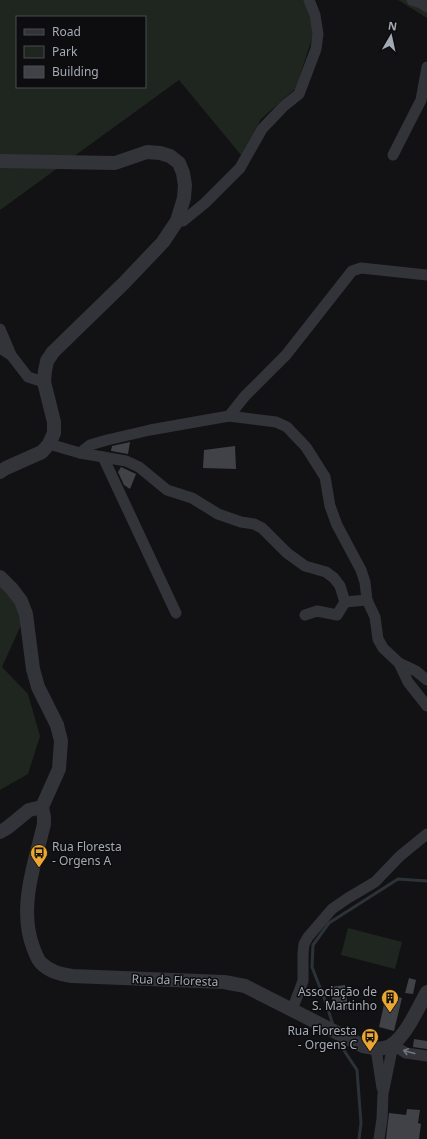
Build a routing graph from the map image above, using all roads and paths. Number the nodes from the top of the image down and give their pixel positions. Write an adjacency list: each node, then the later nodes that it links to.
1 (309, 0): 7 (street)
2 (412, 0): 3 (street)
3 (427, 7)
4 (427, 67): 5 (street)
5 (393, 155)
6 (0, 161): 7 (street)
7 (177, 221): 12 (street)
8 (427, 275): 13 (street)
9 (0, 329): 11 (street)
10 (0, 348): 11 (street)
11 (11, 355): 12 (street)
12 (44, 382): 14 (street)
13 (229, 416): 15 (street); 19 (street)
14 (49, 444): 15 (street); 17 (street)
15 (80, 453): 16 (street)
16 (103, 457): 20 (street); 21 (street)
17 (0, 472)
18 (0, 577): 26 (street)
19 (367, 600): 20 (street); 23 (street)
20 (345, 602): 22 (street)
21 (176, 613)
22 (305, 615)
23 (399, 663): 24 (street); 25 (street)
24 (427, 680)
25 (427, 706)
26 (42, 807): 27 (street); 30 (street, Rua da Floresta)
27 (0, 832)
28 (427, 834): 30 (street)
29 (427, 992): 31 (street)
30 (292, 1010): 32 (street, Rua da Floresta)
31 (393, 1045): 32 (street); 33 (street, one-way to 31); 34 (street)
32 (376, 1049): 34 (street)
33 (427, 1056)
34 (383, 1094): 35 (street)
35 (379, 1139)

